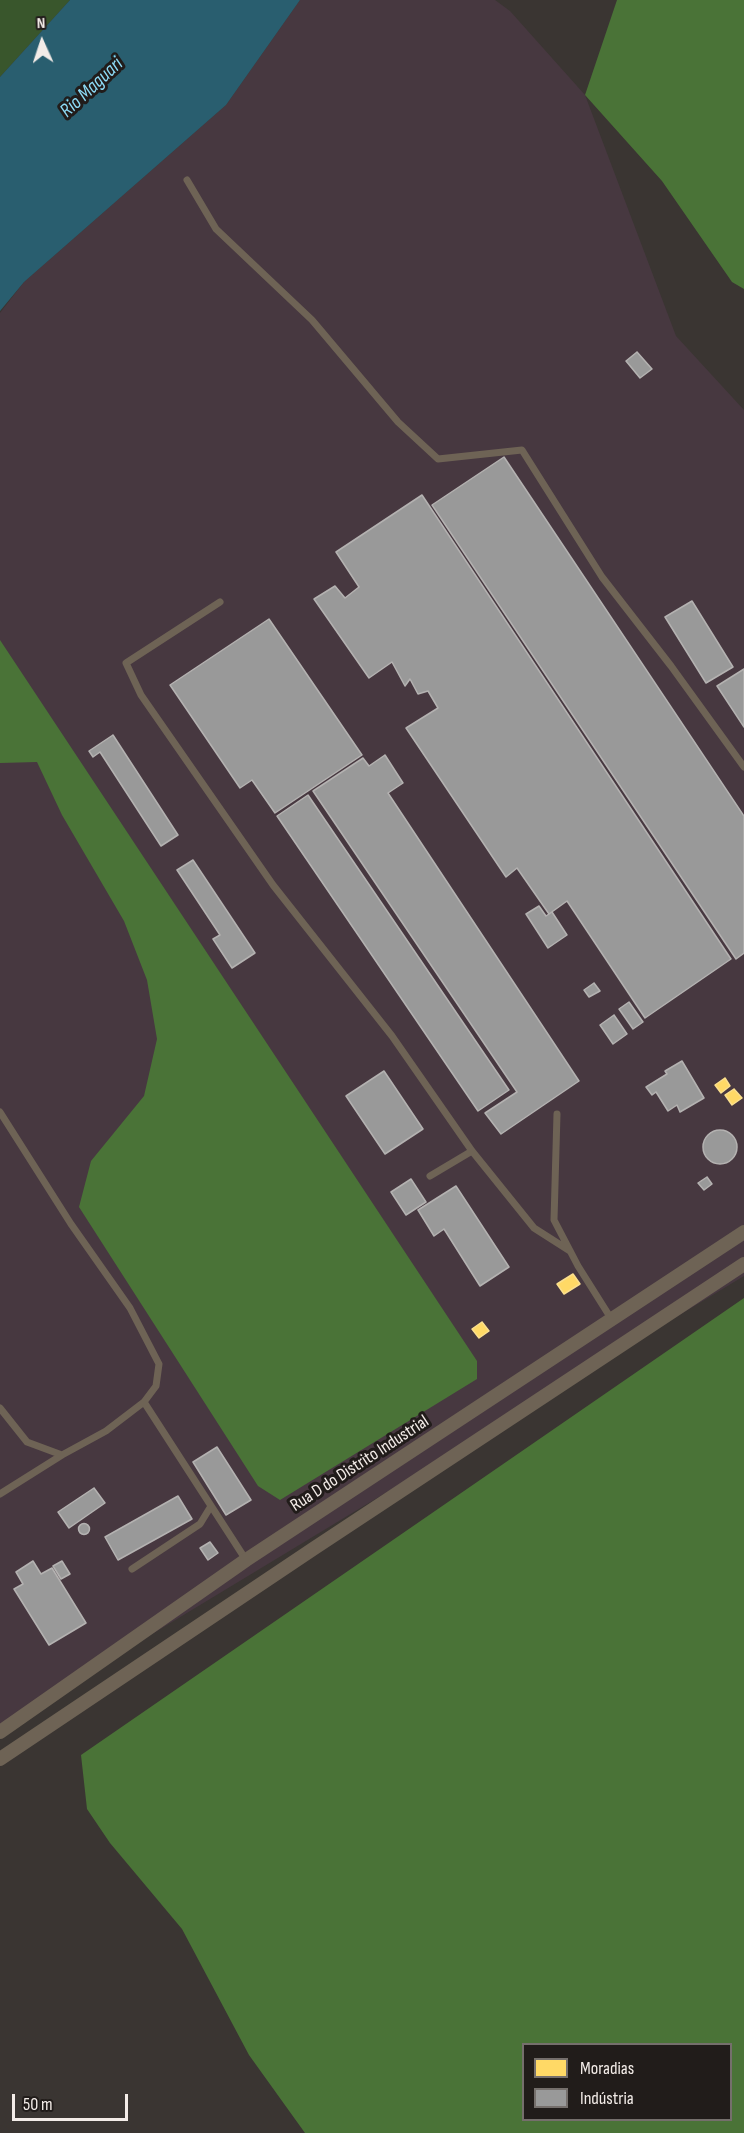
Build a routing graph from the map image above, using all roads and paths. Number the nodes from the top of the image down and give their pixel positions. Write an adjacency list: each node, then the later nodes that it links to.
1 (187, 180): 3 (lane)
2 (220, 602): 6 (lane)
3 (744, 767)
4 (0, 1112): 12 (lane)
5 (557, 1114): 9 (lane)
6 (472, 1151): 7 (lane); 9 (lane)
7 (430, 1176)
8 (744, 1232): 11 (street, Rua D do Distrito Industrial)
9 (570, 1251): 11 (lane)
10 (744, 1264): 20 (street)
11 (612, 1320): 17 (street, Rua D do Distrito Industrial)
12 (144, 1402): 14 (lane); 16 (lane)
13 (0, 1408): 14 (lane)
14 (62, 1455): 15 (lane)
15 (0, 1494)
16 (212, 1506): 17 (lane); 18 (lane)
17 (246, 1560): 19 (street, Rua D do Distrito Industrial)
18 (132, 1569)
19 (0, 1732)
20 (0, 1760)

